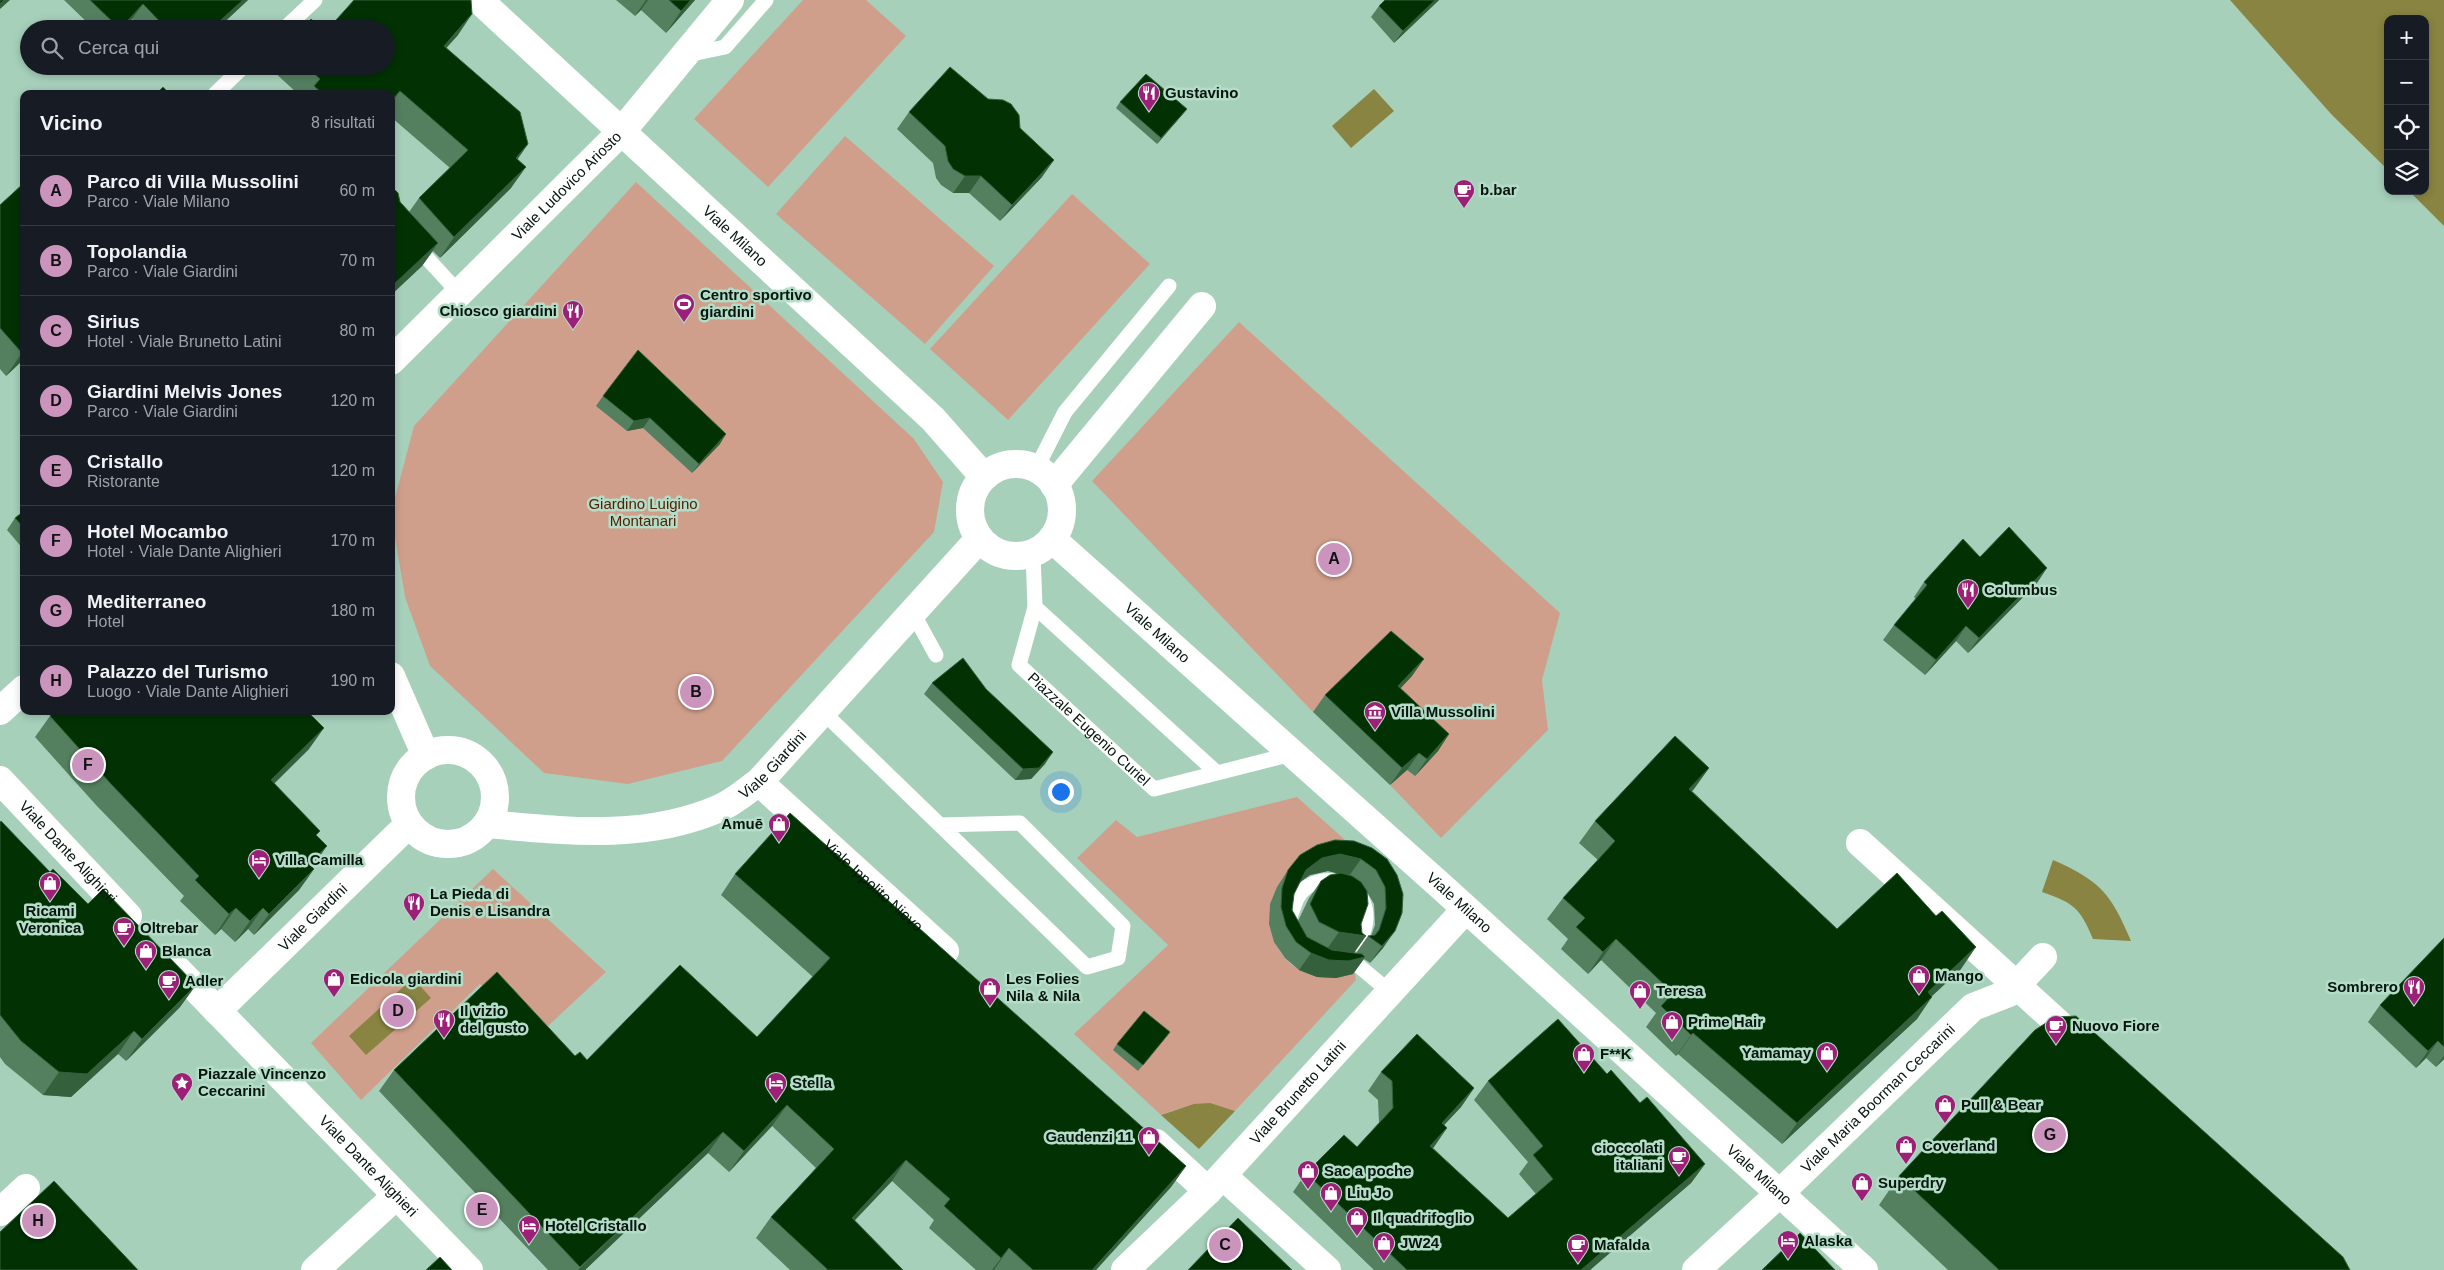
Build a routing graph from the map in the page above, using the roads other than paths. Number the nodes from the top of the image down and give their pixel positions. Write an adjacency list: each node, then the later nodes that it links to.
1 (315, 0): 5 (lane)
2 (479, 0): 9 (street, Viale Milano)
3 (730, 0): 6 (street, Viale Ludovico Ariosto)
4 (766, 0): 6 (lane)
5 (294, 20)
6 (684, 56): 9 (street, Viale Ludovico Ariosto)
7 (235, 75): 8 (lane)
8 (219, 90)
9 (622, 132): 12 (street, Viale Ludovico Ariosto); 15 (street, Viale Milano)
10 (395, 223): 12 (lane)
11 (1169, 286): 16 (lane)
12 (459, 293): 14 (street, Viale Ludovico Ariosto)
13 (1202, 306): 16 (street)
14 (395, 357)
15 (984, 477): 16 (street); 17 (street)
16 (1045, 477): 18 (street)
17 (979, 539): 18 (street); 20 (street, Viale Giardini)
18 (1042, 546): 19 (lane, Piazzale Eugenio Curiel); 26 (street, Viale Milano)
19 (1034, 607): 28 (lane); 28 (lane, Piazzale Eugenio Curiel)
20 (912, 613): 21 (lane); 25 (street, Viale Giardini)
21 (936, 655)
22 (395, 685): 27 (street)
23 (20, 693): 24 (street)
24 (0, 711)
25 (823, 712): 30 (street, Viale Giardini); 33 (lane)
26 (1292, 754): 28 (lane, Piazzale Eugenio Curiel); 35 (street, Viale Milano)
27 (426, 756): 31 (street); 32 (street)
28 (1216, 772)
29 (0, 780): 43 (street, Viale Dante Alighieri)
30 (759, 782): 32 (street, Viale Giardini); 40 (street, Viale Ippolito Nievo)
31 (409, 824): 32 (street); 43 (street, Viale Giardini)
32 (487, 824)
33 (940, 825): 33 (lane)
34 (1860, 843): 41 (street)
35 (1465, 910): 42 (street, Viale Brunetto Latini); 48 (street, Viale Milano)
36 (1296, 938): 37 (lane)
37 (1358, 944)
38 (2043, 956): 41 (street, Viale Maria Boorman Ceccarini)
39 (1324, 958): 42 (lane)
40 (962, 967)
41 (2016, 985): 44 (street); 48 (street, Viale Maria Boorman Ceccarini)
42 (1390, 992): 46 (street, Viale Brunetto Latini)
43 (217, 1011): 49 (street, Viale Dante Alighieri)
44 (2101, 1062)
45 (1136, 1126): 46 (street)
46 (1216, 1183): 53 (street, Viale Brunetto Latini); 54 (street)
47 (26, 1188): 50 (street)
48 (1781, 1192): 55 (street, Viale Maria Boorman Ceccarini); 56 (street, Viale Milano)
49 (396, 1196): 51 (street); 52 (street, Viale Dante Alighieri)
50 (0, 1212)
51 (315, 1270)
52 (469, 1270)
53 (1125, 1270)
54 (1327, 1270)
55 (1696, 1270)
56 (1864, 1270)

